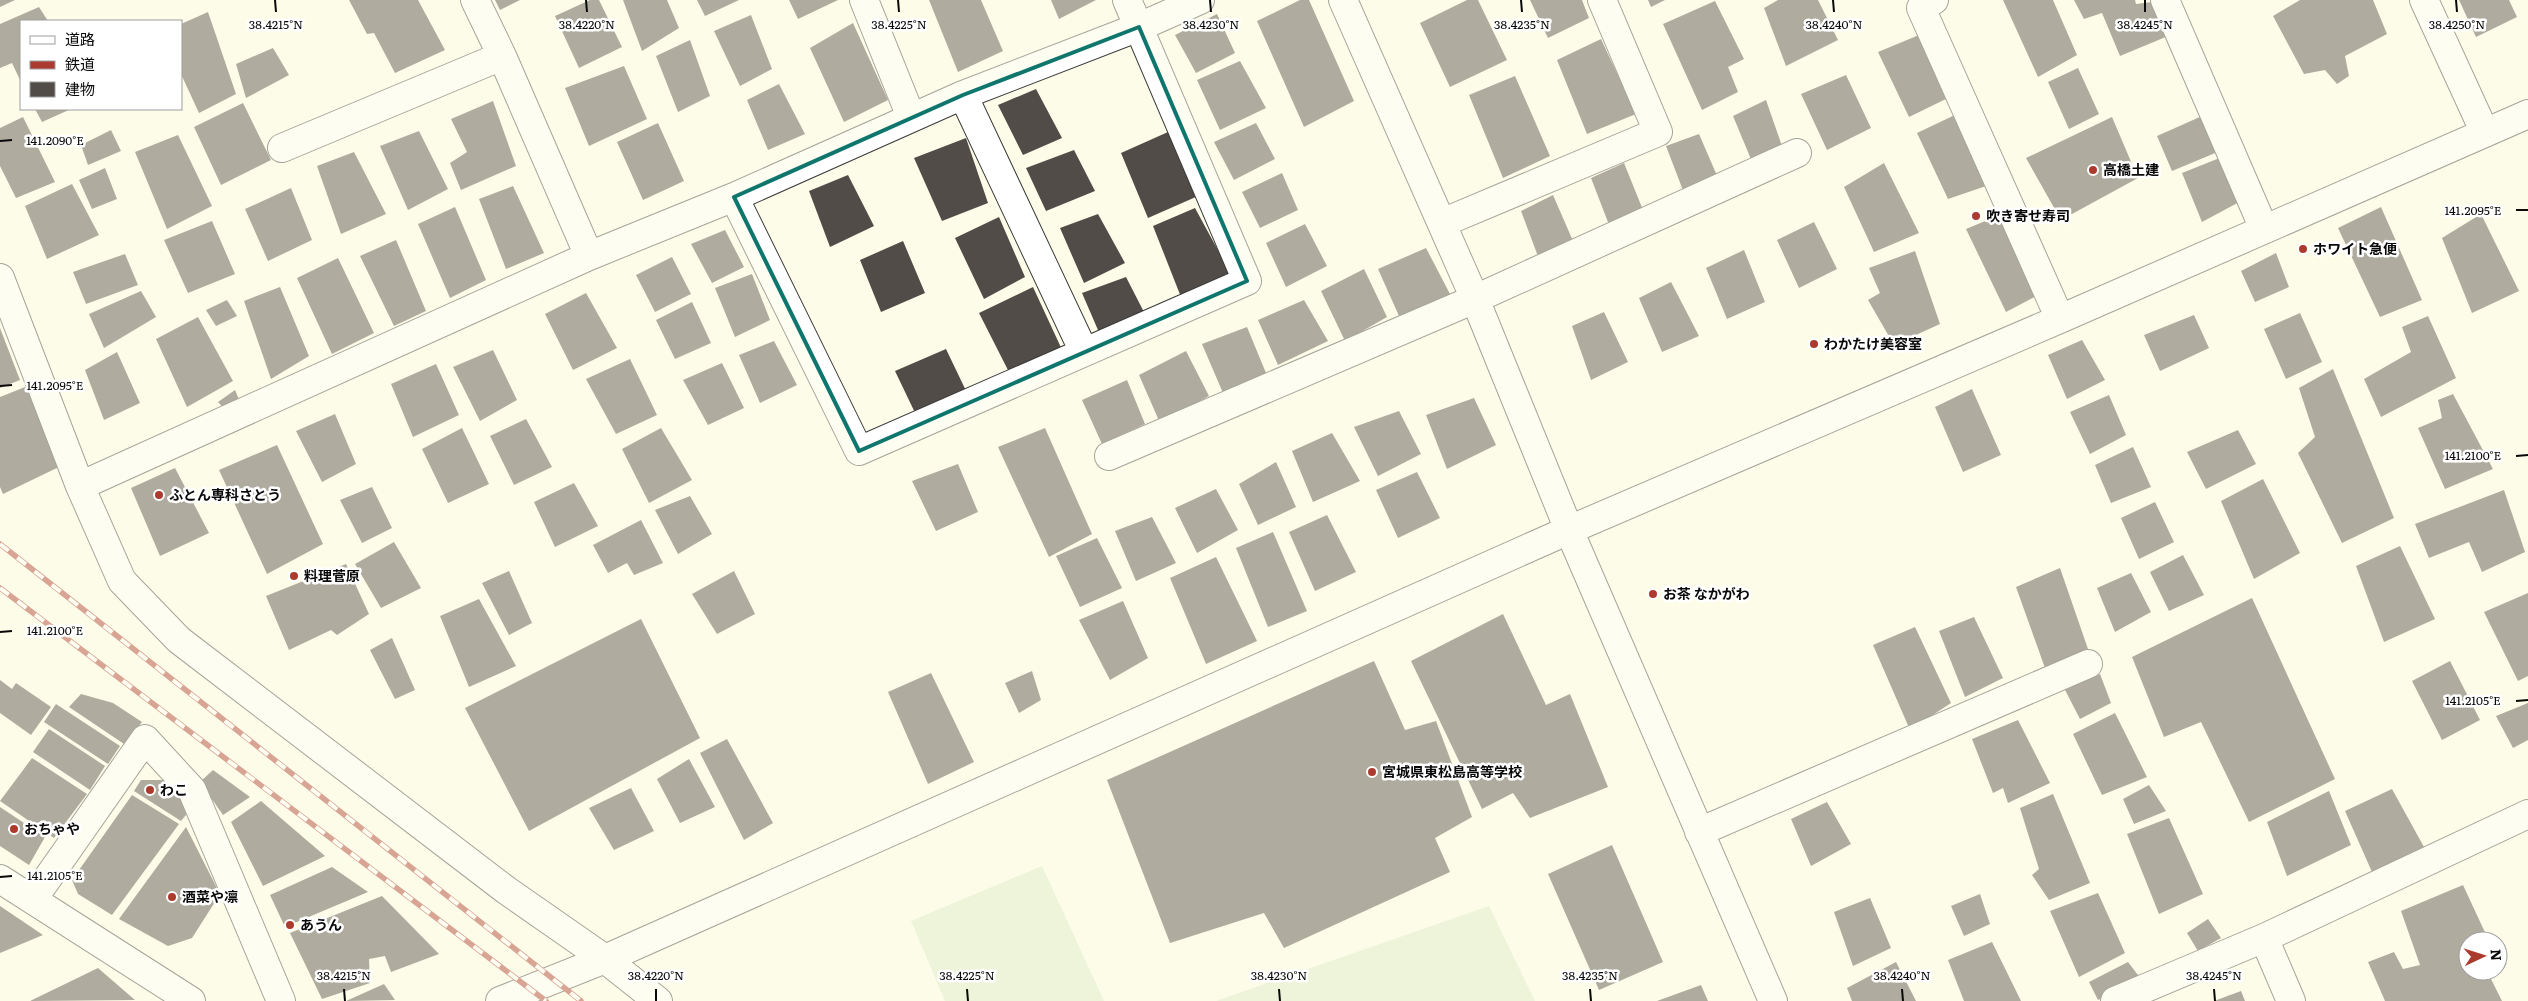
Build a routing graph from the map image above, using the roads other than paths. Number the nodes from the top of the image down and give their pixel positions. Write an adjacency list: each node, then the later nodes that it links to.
1 (474, 0): 11 (street)
2 (864, 0): 14 (street)
3 (1127, 0): 10 (street)
4 (1200, 0): 10 (street)
5 (1343, 0): 19 (street)
6 (1602, 0): 19 (street)
7 (1934, 0): 24 (street)
8 (2165, 0): 20 (street)
9 (2424, 0): 15 (street)
10 (1139, 27): 12 (street); 25 (street)
11 (502, 56): 16 (street); 21 (street)
12 (963, 95): 14 (street); 25 (street)
13 (2528, 114): 15 (street)
14 (911, 117): 18 (street)
15 (2485, 133): 20 (street)
16 (282, 148)
17 (1797, 153): 23 (street)
18 (734, 197): 21 (street); 25 (street)
19 (1442, 223): 23 (street)
20 (2264, 229): 24 (street)
21 (590, 256): 27 (street)
22 (0, 278): 27 (street)
23 (1475, 299): 26 (street); 28 (street)
24 (2060, 319): 28 (street)
25 (1084, 352)
26 (1109, 456)
27 (80, 486): 35 (street)
28 (1569, 530): 31 (street); 35 (street)
29 (2088, 664): 31 (street)
30 (2528, 814): 34 (street)
31 (1699, 832): 40 (street)
32 (0, 879): 33 (street)
33 (33, 899): 36 (street); 37 (street)
34 (2264, 938): 41 (street); 42 (street)
35 (605, 959): 38 (street); 39 (street)
36 (191, 1001)
37 (281, 1001)
38 (500, 1001)
39 (658, 1001)
40 (1773, 1001)
41 (2115, 1001)
42 (2291, 1001)

